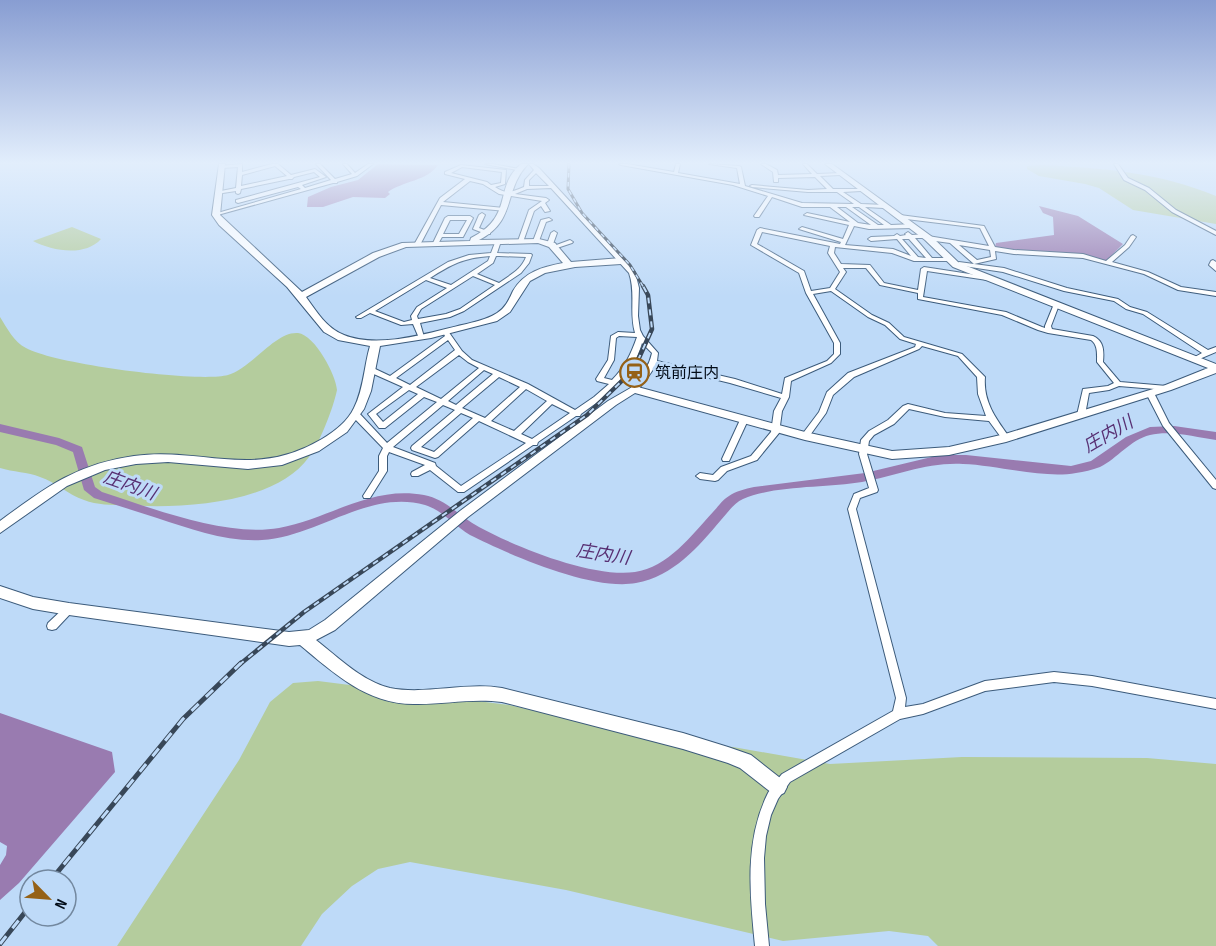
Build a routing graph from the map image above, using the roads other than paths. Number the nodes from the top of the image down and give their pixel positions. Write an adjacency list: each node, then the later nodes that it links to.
1 (217, 208): 18 (street)
2 (240, 208): 15 (street)
3 (437, 208): 54 (street)
4 (489, 208): 16 (street)
5 (535, 208): 49 (street)
6 (545, 208): 17 (street)
7 (572, 208): 67 (street)
8 (762, 208): 21 (street)
9 (809, 208): 20 (street)
10 (833, 208): 28 (street)
11 (848, 208): 33 (street)
12 (861, 208): 31 (street)
13 (887, 208): 22 (street)
14 (1170, 208): 38 (street)
15 (237, 209): 18 (street)
16 (504, 210): 36 (street)
17 (547, 211)
18 (216, 215): 84 (street)
19 (482, 215): 36 (street)
20 (807, 215): 23 (street); 39 (street)
21 (757, 216)
22 (900, 217): 26 (street); 30 (street)
23 (822, 218): 25 (street); 35 (street)
24 (549, 220): 50 (street)
25 (837, 221): 28 (street); 40 (street)
26 (939, 221): 27 (street); 56 (street)
27 (952, 223): 29 (street); 51 (street)
28 (857, 225): 33 (street); 47 (street); 55 (street)
29 (967, 225): 57 (street); 61 (street)
30 (913, 226): 32 (street); 42 (street)
31 (890, 227): 32 (street); 33 (street); 45 (street)
32 (902, 227): 41 (street)
33 (876, 228): 44 (street)
34 (802, 229): 35 (street)
35 (813, 232): 40 (street)
36 (488, 233): 52 (street)
37 (554, 233): 58 (street)
38 (1216, 233)
39 (795, 236): 59 (street); 82 (street)
40 (829, 236): 55 (street)
41 (911, 237): 42 (street); 45 (street); 60 (street)
42 (927, 237): 56 (street)
43 (1133, 237): 71 (street)
44 (884, 238): 45 (street); 47 (street)
45 (898, 238): 62 (street)
46 (438, 239): 46 (street); 52 (street); 54 (street)
47 (871, 239): 63 (street)
48 (498, 241): 49 (street); 52 (street); 64 (street)
49 (520, 241): 50 (street)
50 (536, 241): 58 (street)
51 (954, 241): 56 (street); 57 (street); 70 (street)
52 (462, 242)
53 (570, 242): 58 (street)
54 (418, 243): 84 (street)
55 (843, 243): 59 (street); 63 (street)
56 (940, 243): 60 (street); 69 (street)
57 (973, 244): 61 (street)
58 (552, 245): 72 (street)
59 (833, 245): 73 (street)
60 (920, 247): 62 (street); 66 (street)
61 (992, 247): 70 (street); 71 (street)
62 (907, 248): 65 (street)
63 (880, 249): 65 (street)
64 (495, 255): 75 (street); 76 (street); 78 (street)
65 (917, 259): 66 (street)
66 (930, 259): 69 (street)
67 (621, 261): 72 (street); 91 (street)
68 (1215, 261): 74 (street)
69 (954, 262): 70 (street); 77 (street); 97 (street)
70 (976, 262)
71 (1107, 263): 83 (street)
72 (570, 266): 90 (street)
73 (840, 266): 80 (street); 81 (street)
74 (1216, 269)
75 (472, 274): 78 (street); 79 (street)
76 (425, 278): 79 (street); 86 (street)
77 (987, 278): 81 (street); 85 (street)
78 (500, 285): 88 (street)
79 (451, 287): 88 (street)
80 (832, 289): 82 (street); 94 (street)
81 (921, 292): 89 (street)
82 (808, 293): 113 (street)
83 (1216, 294)
84 (300, 296): 93 (street)
85 (1056, 305): 89 (street); 98 (street)
86 (370, 311): 87 (street); 88 (street)
87 (359, 317)
88 (415, 323): 92 (street)
89 (1050, 332): 106 (street)
90 (449, 336): 92 (street); 96 (street); 104 (street)
91 (639, 336): 99 (street); 105 (street); 105 (street)
92 (421, 337): 93 (street)
93 (376, 343): 102 (street)
94 (921, 343): 120 (street); 125 (street)
95 (1216, 350): 97 (street)
96 (459, 351): 100 (street); 108 (street)
97 (1207, 353): 98 (street)
98 (1195, 359): 101 (street)
99 (654, 362): 110 (street); 113 (street)
100 (483, 367): 103 (street); 115 (street)
101 (1216, 368): 109 (street)
102 (369, 369): 104 (street); 118 (street)
103 (498, 374): 107 (street); 116 (street)
104 (393, 380): 108 (street)
105 (615, 383): 117 (street)
106 (1118, 384): 109 (street); 119 (street)
107 (525, 386): 114 (street); 121 (street)
108 (409, 387): 112 (street); 112 (street)
109 (1167, 388): 111 (street)
110 (633, 389): 122 (street); 140 (street)
111 (1150, 393): 119 (street); 134 (street)
112 (423, 394): 115 (street)
113 (785, 397): 123 (street)
114 (552, 400): 117 (street); 124 (street)
115 (442, 402): 116 (street); 128 (street)
116 (458, 409): 121 (street); 121 (street)
117 (578, 414): 127 (street)
118 (356, 415): 128 (street); 136 (street)
119 (1081, 415): 126 (street)
120 (990, 419): 126 (street); 129 (street)
121 (482, 420): 124 (street)
122 (744, 420): 123 (street); 130 (street)
123 (777, 429): 125 (street); 133 (street)
124 (515, 435): 127 (street)
125 (805, 436): 129 (street)
126 (1006, 438): 129 (street)
127 (534, 443): 131 (street)
128 (387, 448): 131 (street); 135 (street)
129 (864, 450): 142 (street)
130 (726, 459)
131 (432, 465): 132 (street)
132 (415, 474)
133 (700, 476)
134 (1216, 486)
135 (367, 495)
136 (0, 528)
137 (0, 592): 138 (street)
138 (69, 609): 139 (street); 140 (street)
139 (52, 626)
140 (304, 639): 143 (street)
141 (1216, 704): 142 (street)
142 (898, 714): 143 (street)
143 (778, 787): 144 (street)
144 (762, 946)

